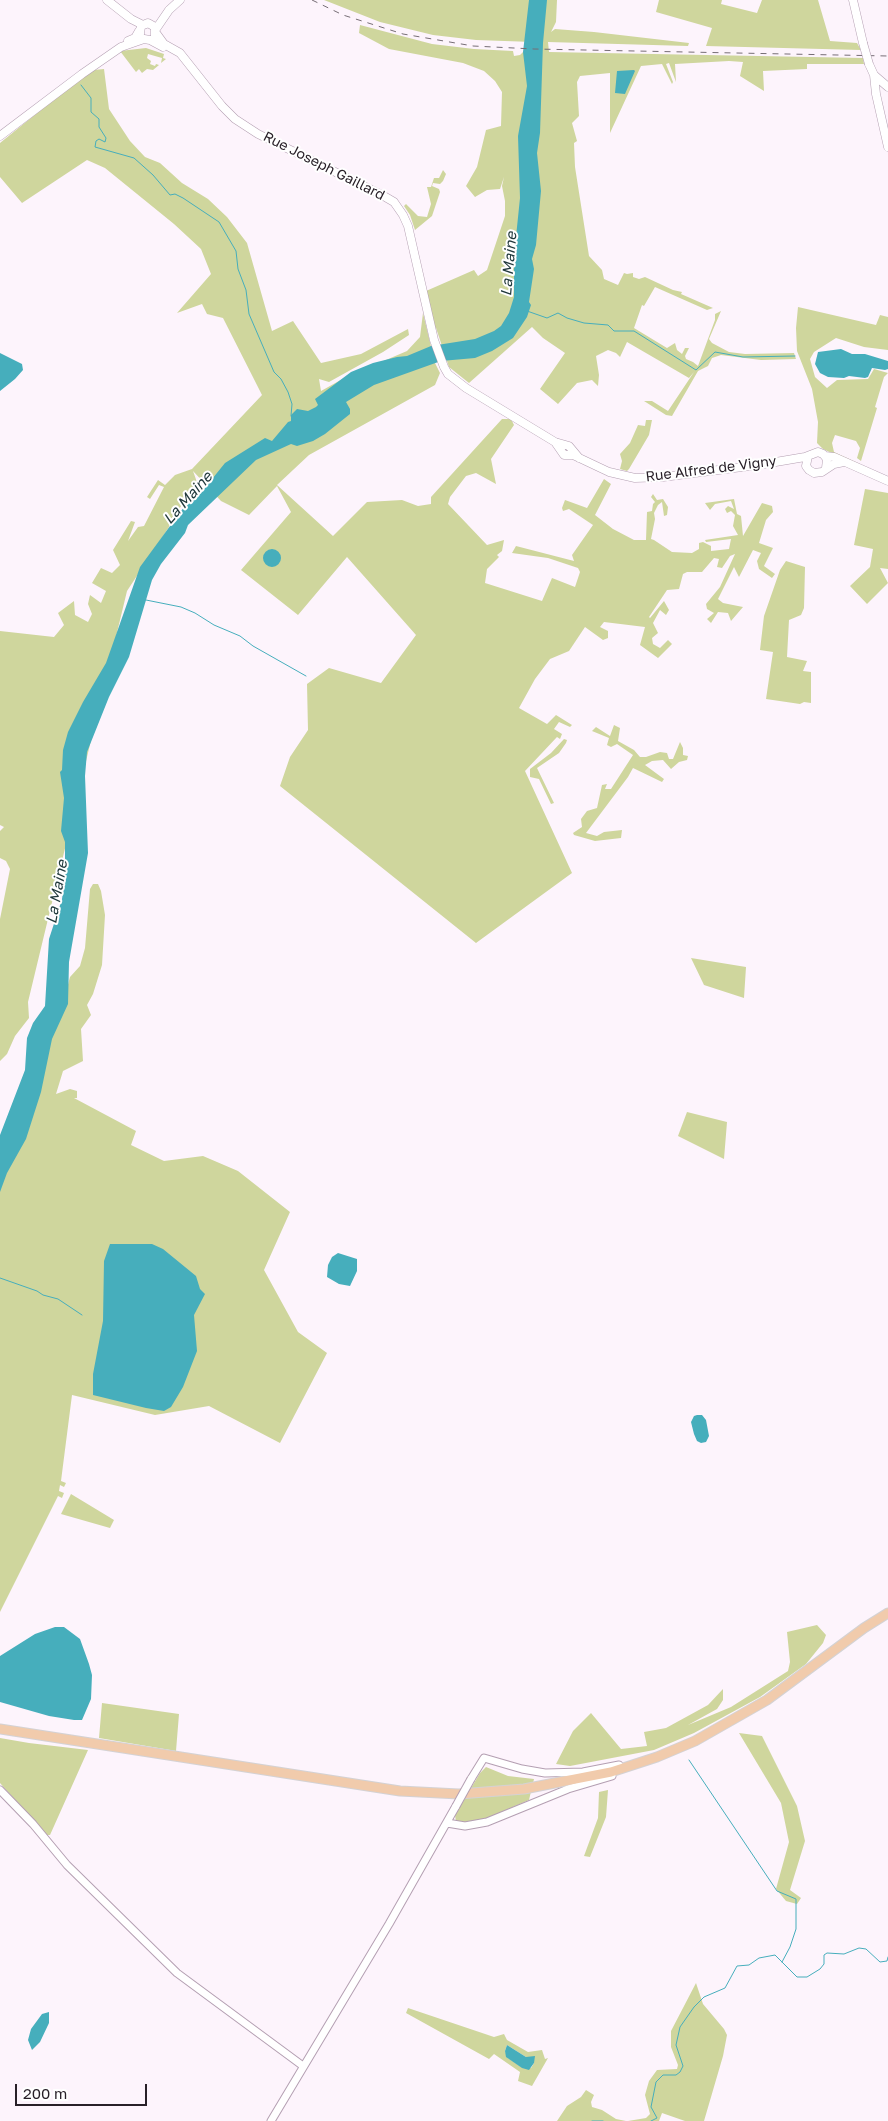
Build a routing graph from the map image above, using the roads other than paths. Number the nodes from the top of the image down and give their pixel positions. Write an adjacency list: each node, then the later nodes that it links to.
1 (107, 0): 5 (main road)
2 (175, 0): 5 (main road)
3 (180, 0): 5 (main road)
4 (852, 0): 9 (main road, bridge)
5 (147, 29): 6 (main road); 6 (main road); 7 (main road, Rue Joseph Gaillard); 8 (main road)
6 (147, 40): 7 (main road); 8 (main road)
7 (174, 50): 13 (main road, Rue Joseph Gaillard)
8 (82, 74): 11 (main road)
9 (874, 75): 10 (main road); 12 (main road)
10 (888, 87)
11 (0, 136)
12 (888, 147)
13 (444, 367): 16 (main road, Rue Alfred de Vigny)
14 (808, 456): 15 (main road); 16 (main road, Rue Alfred de Vigny); 18 (main road)
15 (825, 456): 17 (main road); 19 (main road)
16 (788, 460): 18 (main road, Rue Alfred de Vigny)
17 (844, 462): 19 (main road); 20 (main road)
18 (806, 466): 19 (main road)
19 (826, 468)
20 (888, 481)
21 (888, 1613): 23 (main road)
22 (0, 1728): 24 (main road)
23 (639, 1763): 24 (main road); 26 (street, bridge)
24 (628, 1767): 26 (street)
25 (0, 1790): 27 (street)
26 (447, 1823): 27 (street)
27 (303, 2066): 28 (street)
28 (271, 2121)

